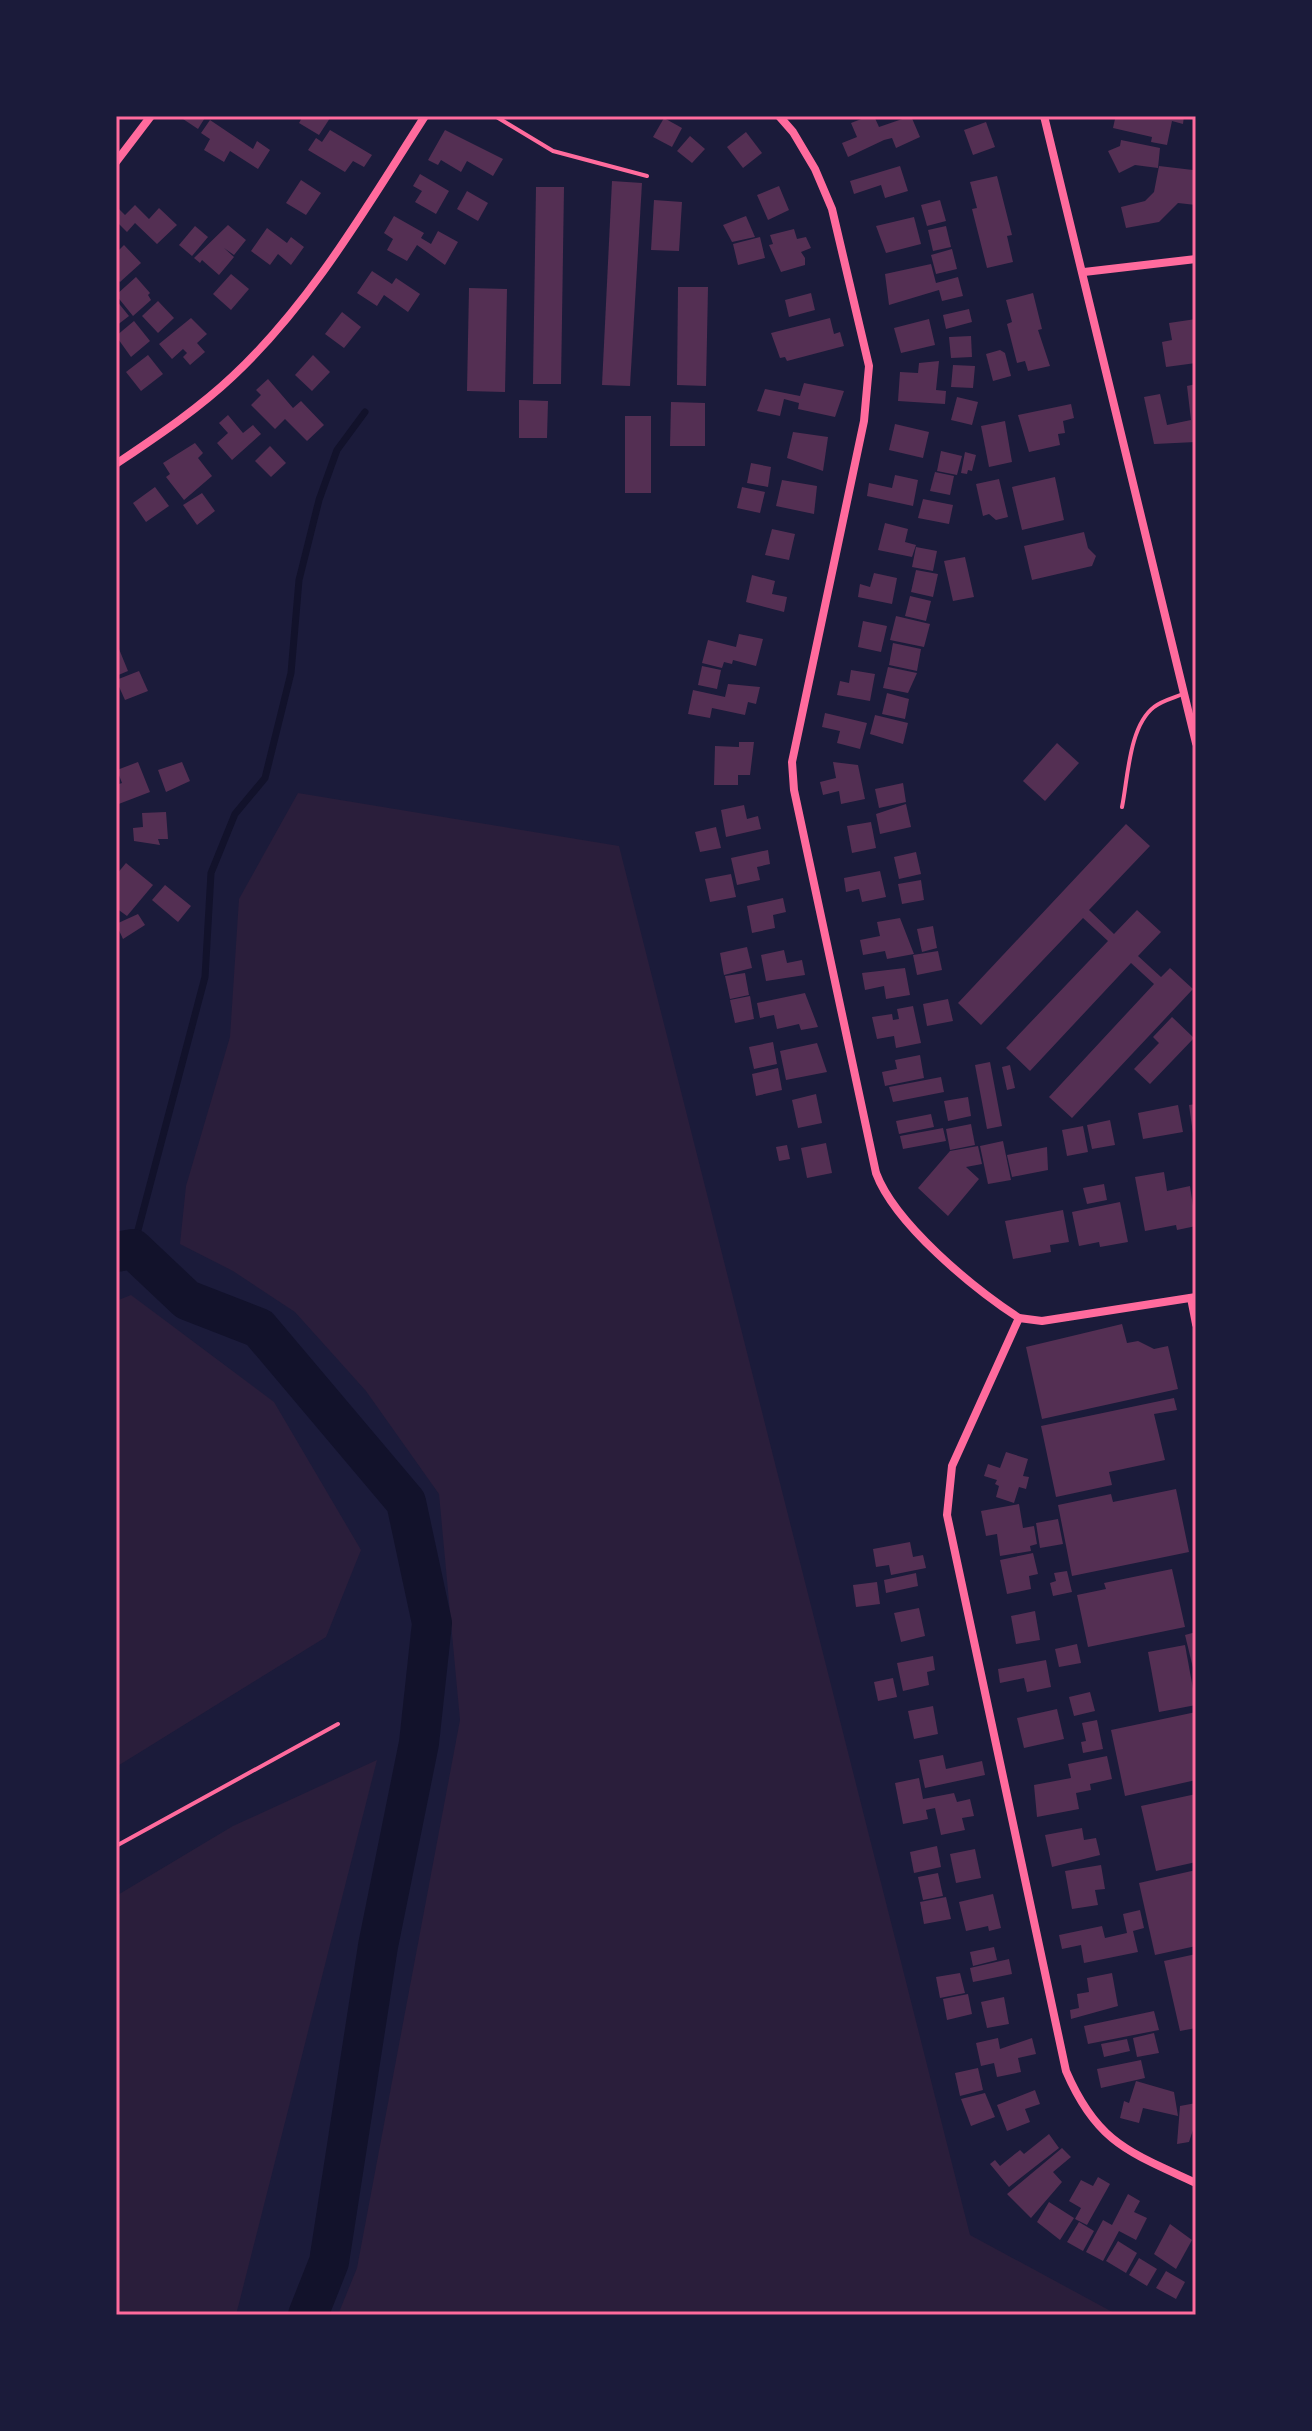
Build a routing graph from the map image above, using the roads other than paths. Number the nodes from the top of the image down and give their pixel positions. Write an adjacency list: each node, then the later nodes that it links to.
1 (151, 116): 6 (street)
2 (425, 116): 10 (street)
3 (495, 116): 7 (lane)
4 (779, 116): 15 (street)
5 (1044, 116): 9 (street)
6 (116, 162)
7 (647, 176)
8 (1196, 259): 9 (street)
9 (1084, 272): 11 (street)
10 (116, 464)
11 (1185, 693): 12 (street); 13 (lane)
12 (1196, 743)
13 (1122, 807)
14 (1193, 1298): 15 (street); 16 (street)
15 (1019, 1318): 17 (street)
16 (1196, 1324)
17 (1196, 2183)

